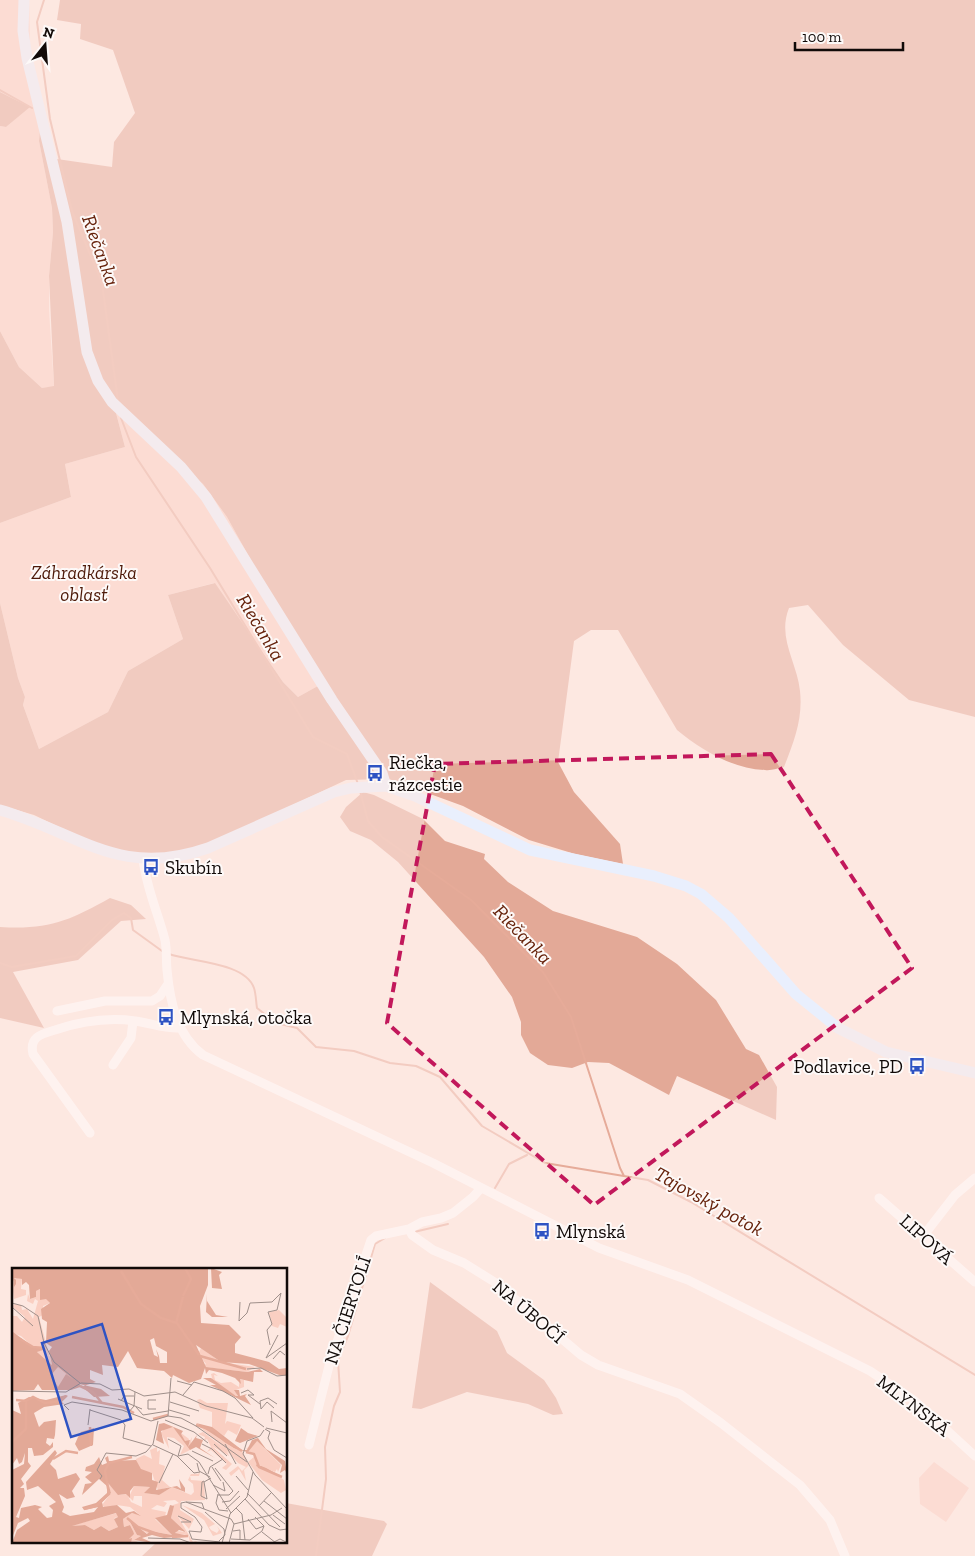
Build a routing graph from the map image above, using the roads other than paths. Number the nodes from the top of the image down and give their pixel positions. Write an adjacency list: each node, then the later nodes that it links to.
1 (24, 0): 2 (main road)
2 (386, 786): 4 (main road); 10 (main road)
3 (0, 810): 4 (main road)
4 (143, 859): 5 (street, MLYNSKÁ)
5 (168, 984): 6 (street); 8 (street, MLYNSKÁ)
6 (57, 1011)
7 (133, 1020): 8 (street); 9 (street); 11 (street)
8 (180, 1028): 13 (street, MLYNSKÁ)
9 (113, 1065)
10 (975, 1073)
11 (90, 1133)
12 (975, 1178): 16 (street)
13 (481, 1188): 15 (street, NA ČIERTOLÍ); 19 (street, MLYNSKÁ)
14 (879, 1198): 16 (street, LIPOVÁ)
15 (410, 1231): 18 (street, NA ČIERTOLÍ); 20 (street, NA ÚBOČÍ)
16 (924, 1235): 17 (street, LIPOVÁ)
17 (975, 1282)
18 (309, 1445)
19 (974, 1454)
20 (845, 1556)

